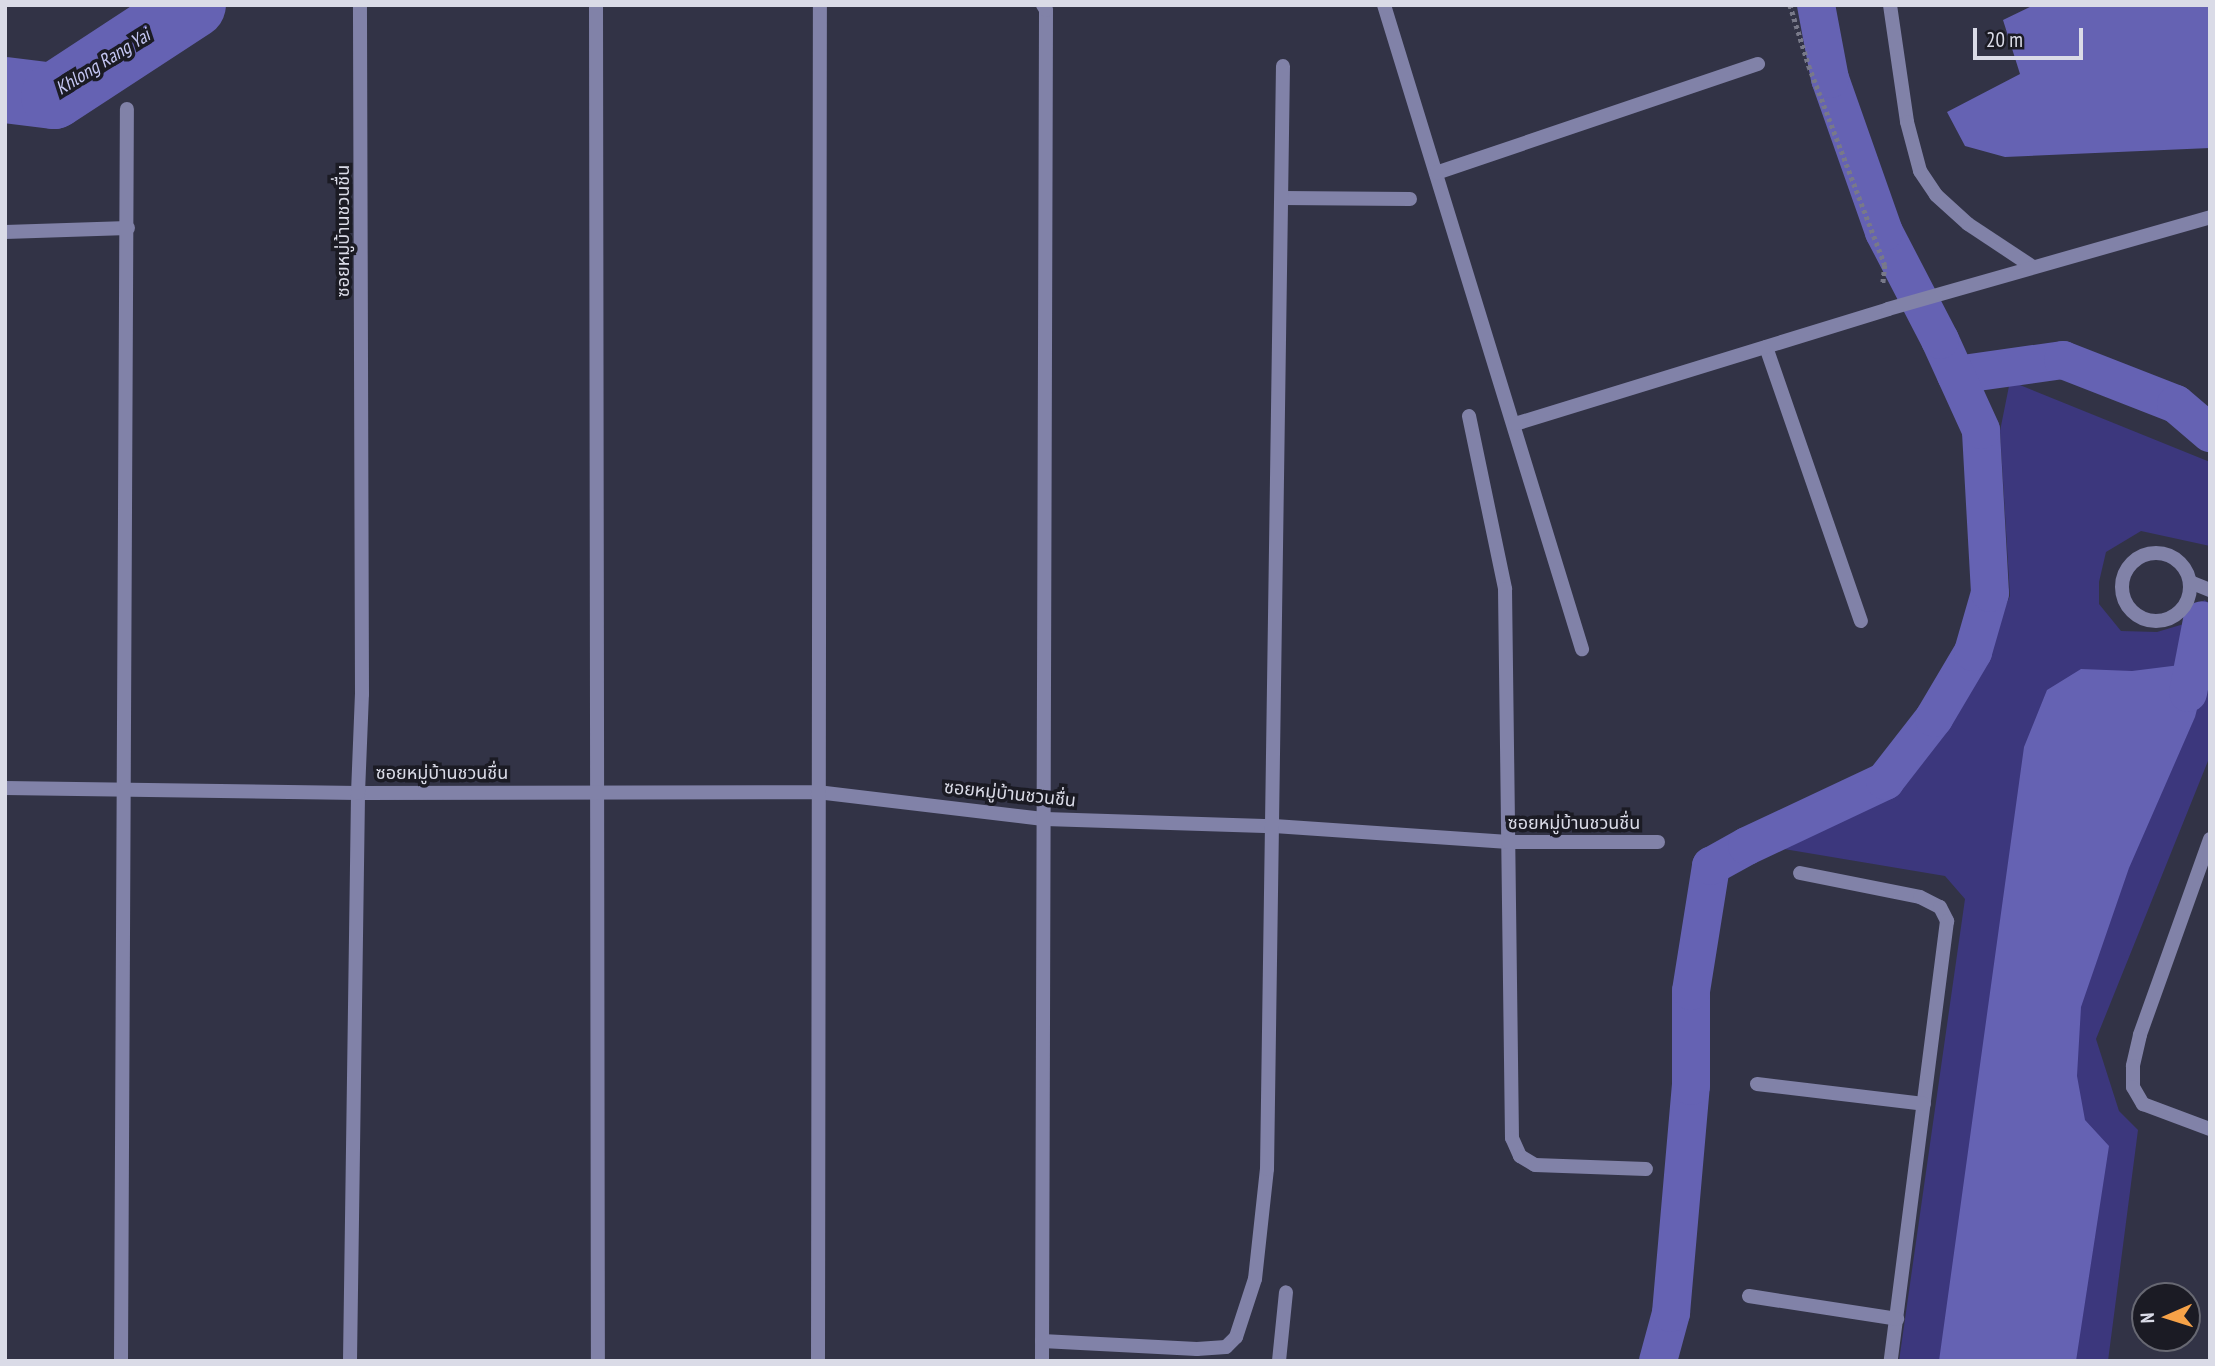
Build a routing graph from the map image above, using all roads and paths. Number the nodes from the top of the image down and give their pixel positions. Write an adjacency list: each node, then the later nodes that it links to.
1 (360, 5): 30 (street, ซอยหมู่บ้านชวนชื่น)
2 (596, 5): 28 (street)
3 (820, 5): 29 (street)
4 (1042, 5): 31 (street)
5 (1384, 5): 11 (street)
6 (1790, 5): 18 (path)
7 (1890, 5): 17 (street)
8 (1758, 64): 11 (street)
9 (1283, 66): 12 (street)
10 (127, 109): 15 (street)
11 (1436, 173): 21 (street)
12 (1282, 198): 13 (street); 32 (street)
13 (1410, 199)
14 (2210, 217): 17 (street)
15 (128, 228): 16 (street); 27 (street)
16 (5, 232)
17 (2033, 267): 18 (street)
18 (1883, 311): 19 (street)
19 (1766, 347): 21 (street); 24 (street)
20 (1469, 416): 34 (street)
21 (1515, 424): 25 (street)
22 (2190, 582): 22 (street); 23 (street)
23 (2210, 590)
24 (1861, 621)
25 (1582, 649)
26 (5, 788): 27 (street, ซอยหมู่บ้านชวนชื่น)
27 (126, 789): 30 (street, ซอยหมู่บ้านชวนชื่น); 45 (street)
28 (596, 792): 29 (street, ซอยหมู่บ้านชวนชื่น); 30 (street, ซอยหมู่บ้านชวนชื่น); 47 (street)
29 (817, 792): 31 (street, ซอยหมู่บ้านชวนชื่น); 48 (street)
30 (358, 793): 46 (street, ซอยหมู่บ้านชวนชื่น)
31 (1045, 819): 32 (street, ซอยหมู่บ้านชวนชื่น); 44 (street)
32 (1274, 826): 34 (street, ซอยหมู่บ้านชวนชื่น); 44 (street)
33 (2210, 839): 39 (street)
34 (1508, 842): 35 (street, ซอยหมู่บ้านชวนชื่น); 40 (street)
35 (1658, 842)
36 (1800, 873): 38 (street)
37 (1756, 1084): 38 (street)
38 (1924, 1104): 43 (street)
39 (2210, 1129)
40 (1646, 1169)
41 (1286, 1292): 50 (street)
42 (1749, 1296): 43 (street)
43 (1897, 1319): 51 (street)
44 (1042, 1341): 49 (street)
45 (121, 1361)
46 (350, 1361)
47 (598, 1361)
48 (818, 1361)
49 (1042, 1361)
50 (1279, 1361)
51 (1891, 1361)

